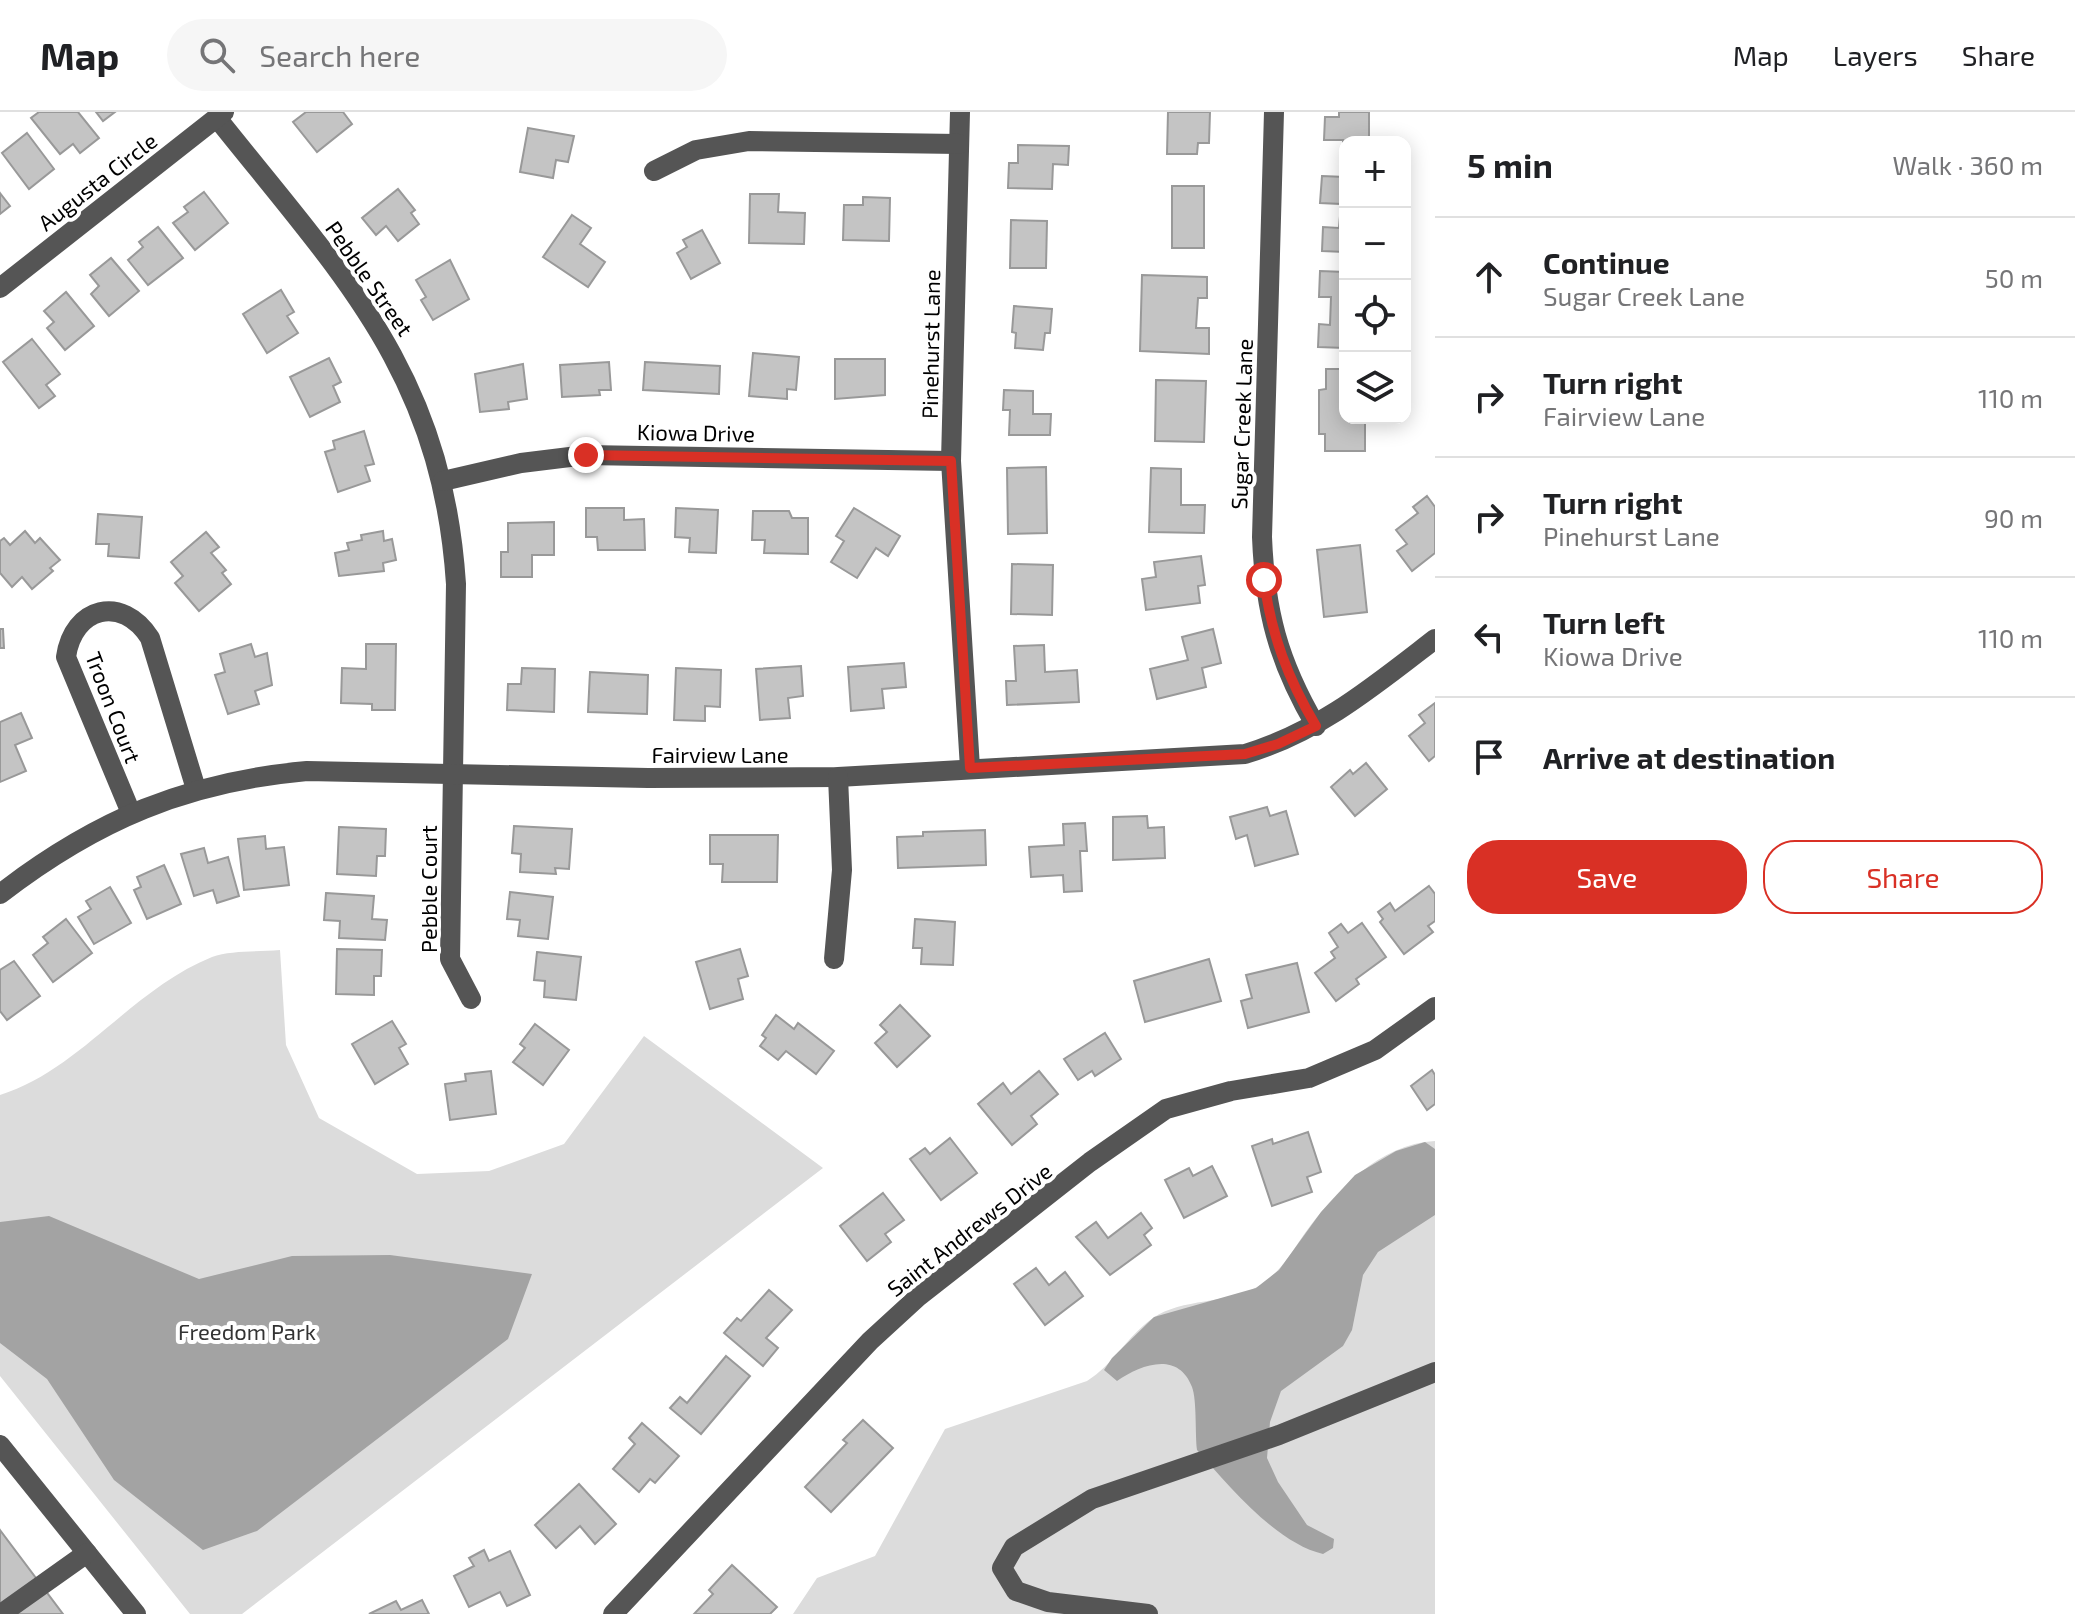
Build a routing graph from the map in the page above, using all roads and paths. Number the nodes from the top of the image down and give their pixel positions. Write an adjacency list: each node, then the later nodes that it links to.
1 (960, 112): 4 (street, Pinehurst Lane)
2 (1274, 112): 10 (street, Sugar Creek Lane)
3 (220, 115): 6 (street, Augusta Circle); 8 (street, Pebble Street)
4 (959, 144): 5 (street); 7 (street, Pinehurst Lane)
5 (654, 171)
6 (0, 288)
7 (951, 461): 8 (street, Kiowa Drive); 11 (street, Pinehurst Lane)
8 (443, 481): 12 (street, Pebble Street)
9 (1435, 639): 10 (street, Fairview Lane)
10 (1316, 726): 11 (street, Fairview Lane)
11 (970, 768): 13 (street, Fairview Lane)
12 (453, 774): 13 (street, Fairview Lane); 14 (street, Fairview Lane); 18 (street, Pebble Court)
13 (838, 777): 17 (street)
14 (196, 789): 15 (street, Fairview Lane); 15 (street, Troon Court)
15 (131, 813): 16 (street, Fairview Lane)
16 (0, 894)
17 (834, 959)
18 (471, 999)
19 (1435, 1007): 25 (street, Saint Andrews Drive)
20 (1435, 1372): 26 (street)
21 (0, 1445): 22 (street)
22 (87, 1553): 23 (street); 24 (street)
23 (1, 1614)
24 (136, 1614)
25 (613, 1614)
26 (1148, 1614)

